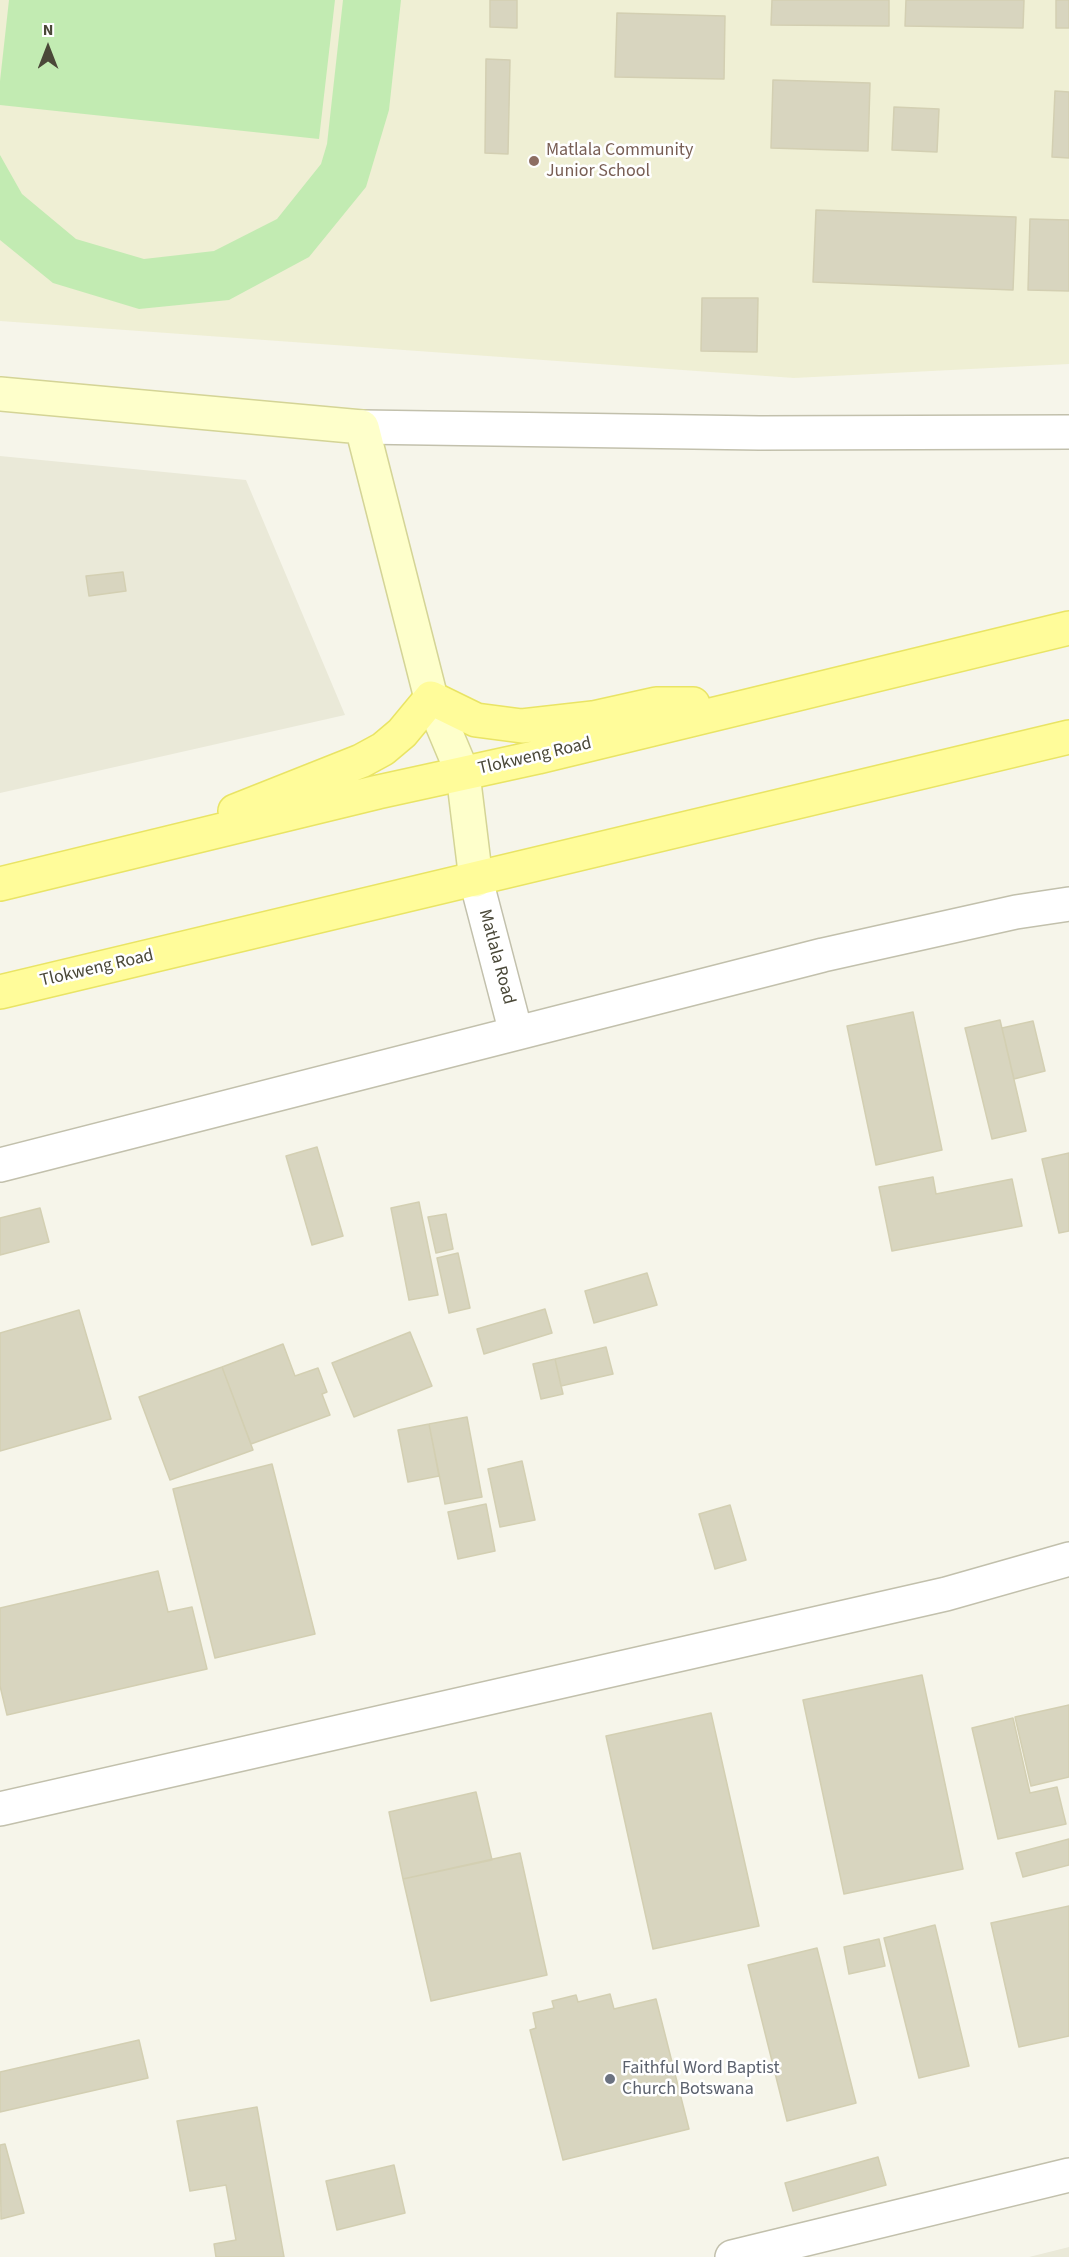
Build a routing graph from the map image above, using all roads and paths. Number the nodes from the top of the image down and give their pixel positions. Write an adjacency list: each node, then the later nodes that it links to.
1 (0, 394): 2 (street)
2 (362, 427): 3 (street); 5 (street)
3 (1069, 432)
4 (1069, 628): 6 (main road, Tlokweng Road)
5 (430, 698): 6 (main road); 8 (street); 9 (main road)
6 (769, 700): 8 (main road, Tlokweng Road)
7 (1069, 737): 10 (main road, Tlokweng Road)
8 (464, 774): 9 (main road, Tlokweng Road); 10 (street)
9 (145, 849): 11 (main road, Tlokweng Road)
10 (476, 880): 13 (main road, Tlokweng Road); 14 (street, Matlala Road)
11 (0, 884)
12 (1069, 904): 14 (street)
13 (0, 992)
14 (516, 1034): 15 (street)
15 (0, 1165)
16 (1069, 1559): 17 (street)
17 (0, 1809)
18 (1069, 2175): 19 (street)
19 (732, 2257)

